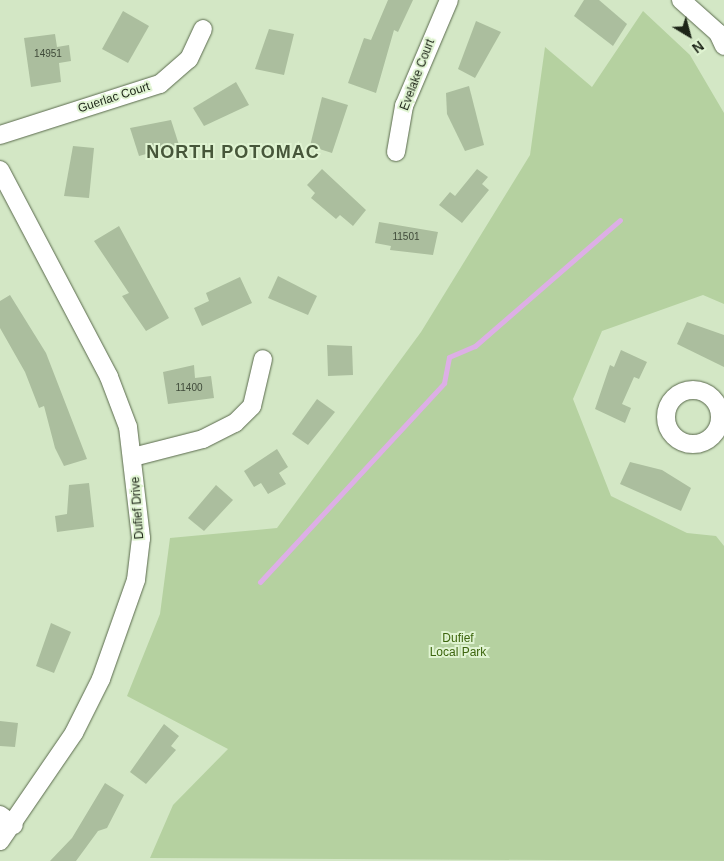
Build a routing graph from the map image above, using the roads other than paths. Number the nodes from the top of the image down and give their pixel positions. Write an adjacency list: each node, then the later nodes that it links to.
1 (448, 0): 6 (street, Evelake Court)
2 (681, 0): 4 (street)
3 (203, 29): 5 (street, Guerlac Court)
4 (724, 46)
5 (0, 135)
6 (396, 152)
7 (0, 170): 9 (street, Dufief Drive)
8 (263, 359): 9 (street)
9 (133, 457): 10 (street, Dufief Drive)
10 (7, 820): 11 (street, Dufief Drive)
11 (0, 841)

